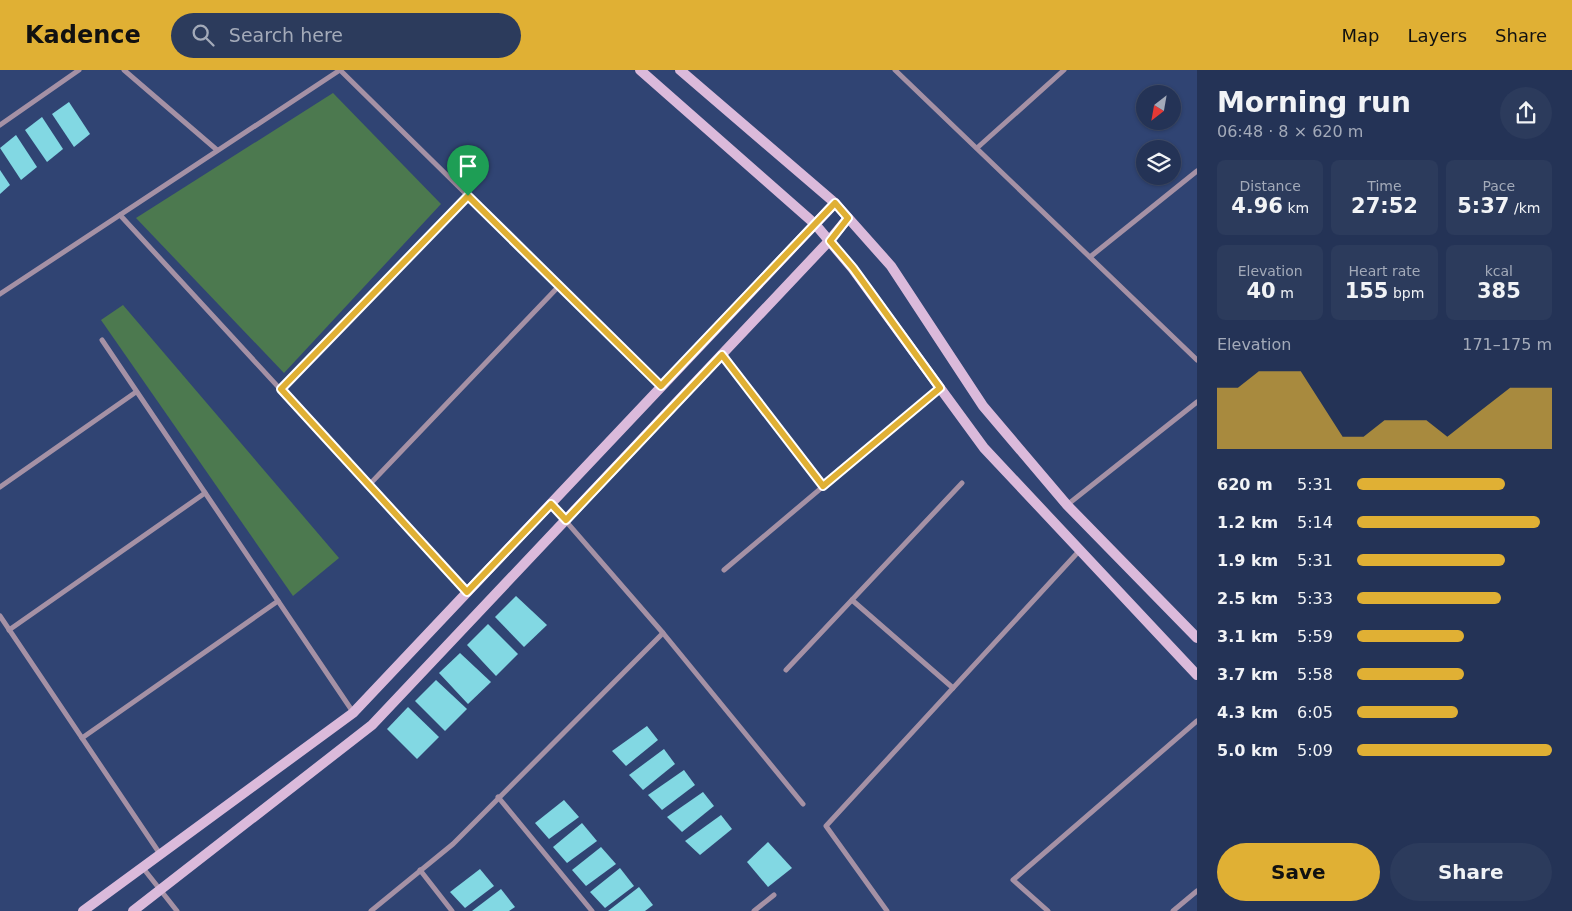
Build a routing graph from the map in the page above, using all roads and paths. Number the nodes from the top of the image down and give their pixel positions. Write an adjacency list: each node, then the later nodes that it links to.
1 (79, 70): 8 (street)
2 (124, 70): 10 (street)
3 (340, 70): 10 (street); 12 (street)
4 (640, 70): 16 (street)
5 (680, 70): 13 (street)
6 (895, 70): 9 (street)
7 (1064, 70): 9 (street)
8 (0, 125)
9 (977, 148): 18 (street)
10 (218, 150): 14 (street)
11 (1197, 171): 18 (street)
12 (468, 196): 19 (street); 26 (street)
13 (835, 203): 15 (street); 16 (street)
14 (120, 215): 20 (street); 26 (street)
15 (848, 218): 17 (street); 35 (street)
16 (815, 224): 17 (street); 24 (street)
17 (830, 241): 22 (street); 25 (street)
18 (1090, 257): 23 (street)
19 (559, 286): 24 (street); 30 (street)
20 (0, 294)
21 (102, 340): 27 (street)
22 (722, 355): 31 (street); 36 (street)
23 (1197, 360)
24 (661, 386): 34 (street)
25 (940, 388): 31 (street); 37 (street)
26 (281, 389): 30 (street)
27 (136, 392): 32 (street); 33 (street)
28 (1197, 402): 35 (street)
29 (962, 483): 40 (street)
30 (369, 485): 39 (street)
31 (823, 486): 38 (street)
32 (0, 487)
33 (205, 493): 41 (street); 43 (street)
34 (551, 504): 36 (street); 39 (street)
35 (1067, 505): 45 (street)
36 (566, 520): 44 (street); 57 (street)
37 (1080, 550): 47 (street); 48 (street)
38 (724, 570)
39 (467, 592): 49 (street)
40 (852, 600): 46 (street); 48 (street)
41 (278, 601): 49 (street); 51 (street)
42 (0, 616): 43 (street)
43 (9, 630): 51 (street)
44 (662, 633): 52 (street); 53 (street)
45 (1197, 638)
46 (786, 670)
47 (1197, 675)
48 (953, 688): 67 (street)
49 (353, 713): 54 (street)
50 (1197, 722): 68 (street)
51 (82, 738): 54 (street)
52 (498, 797): 56 (street); 65 (street)
53 (803, 804)
54 (161, 855): 55 (street)
55 (143, 868): 57 (street); 60 (street)
56 (420, 870): 63 (street); 64 (street)
57 (160, 890): 61 (street); 62 (street)
58 (1197, 891): 69 (street)
59 (774, 896): 66 (street)
60 (83, 911)
61 (133, 911)
62 (177, 911)
63 (371, 911)
64 (452, 911)
65 (592, 911)
66 (754, 911)
67 (887, 911)
68 (1048, 911)
69 (1173, 911)

